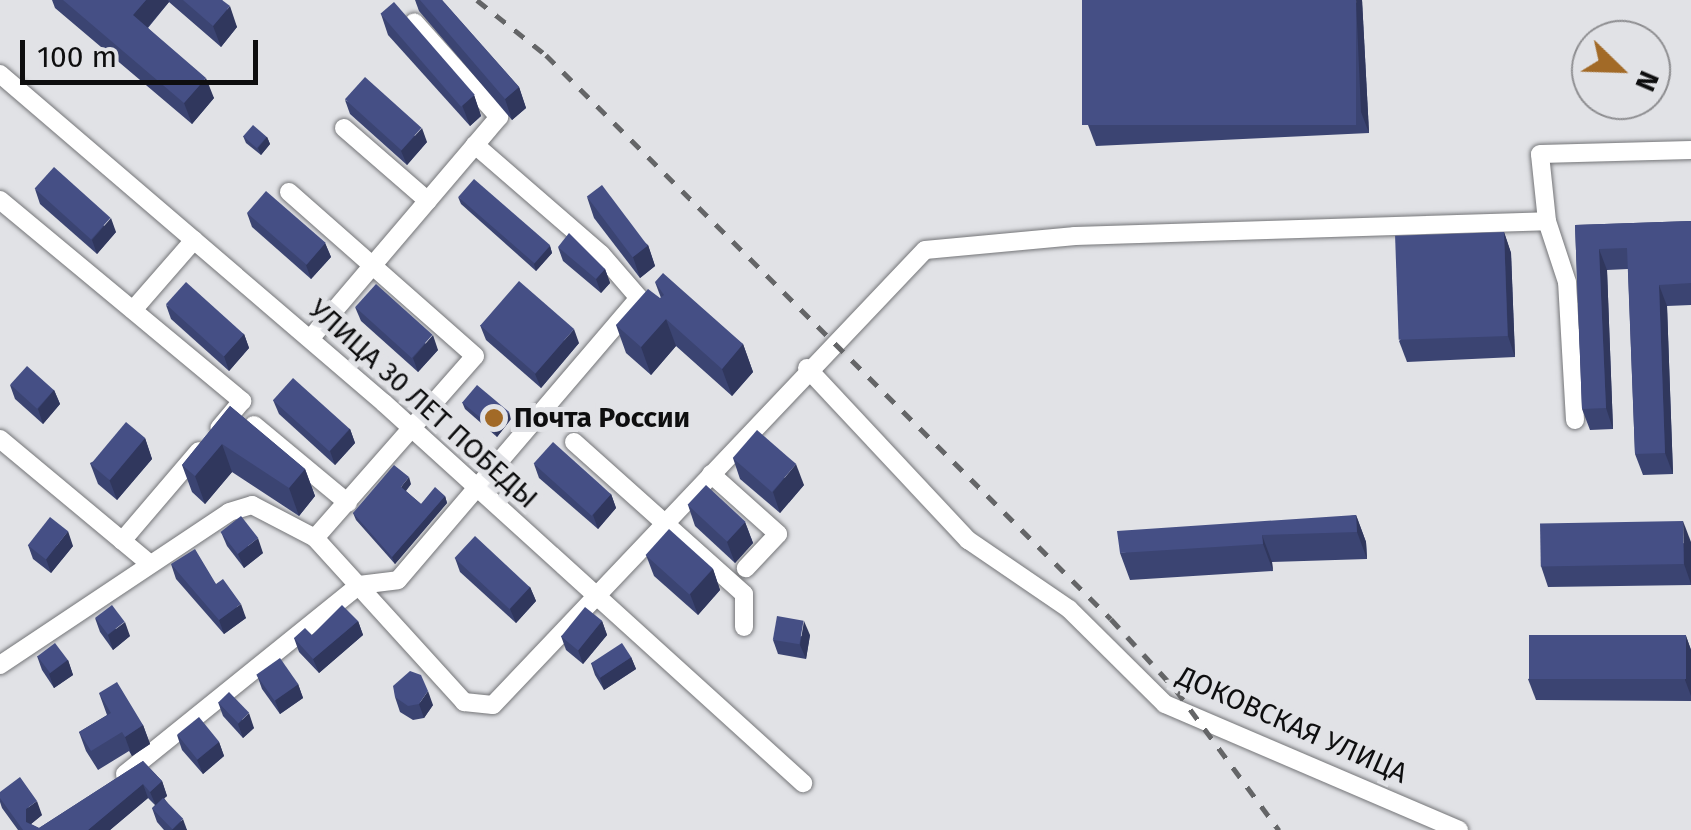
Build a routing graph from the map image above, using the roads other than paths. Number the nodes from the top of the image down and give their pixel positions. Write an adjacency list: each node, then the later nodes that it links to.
1 (414, 22): 4 (street)
2 (0, 74): 10 (street, УЛИЦА 30 ЛЕТ ПОБЕДЫ)
3 (344, 128): 8 (street)
4 (475, 145): 8 (street); 21 (street)
5 (1691, 150): 9 (street)
6 (289, 192): 11 (street)
7 (0, 200): 12 (street)
8 (428, 201): 11 (street)
9 (1547, 220): 14 (street); 15 (street)
10 (194, 240): 12 (street); 13 (street, УЛИЦА 30 ЛЕТ ПОБЕДЫ)
11 (373, 265): 13 (street); 17 (street)
12 (133, 310): 25 (street)
13 (310, 339): 17 (street, УЛИЦА 30 ЛЕТ ПОБЕДЫ)
14 (807, 368): 20 (street); 34 (street, ДОКОВСКАЯ УЛИЦА)
15 (1575, 420)
16 (254, 425): 22 (street)
17 (415, 430): 21 (street, УЛИЦА 30 ЛЕТ ПОБЕДЫ); 22 (street)
18 (0, 438): 25 (street)
19 (574, 442): 23 (street)
20 (711, 474): 23 (street); 27 (street)
21 (480, 489): 28 (street); 29 (street, УЛИЦА 30 ЛЕТ ПОБЕДЫ)
22 (348, 503): 24 (street)
23 (665, 525): 29 (street); 30 (street)
24 (315, 538): 26 (street); 28 (street)
25 (122, 540): 26 (street)
26 (149, 563): 31 (street)
27 (746, 568)
28 (359, 585): 29 (street); 33 (street)
29 (600, 598): 32 (street, УЛИЦА 30 ЛЕТ ПОБЕДЫ)
30 (744, 627)
31 (0, 666)
32 (803, 783)
33 (101, 789)
34 (1459, 830)

